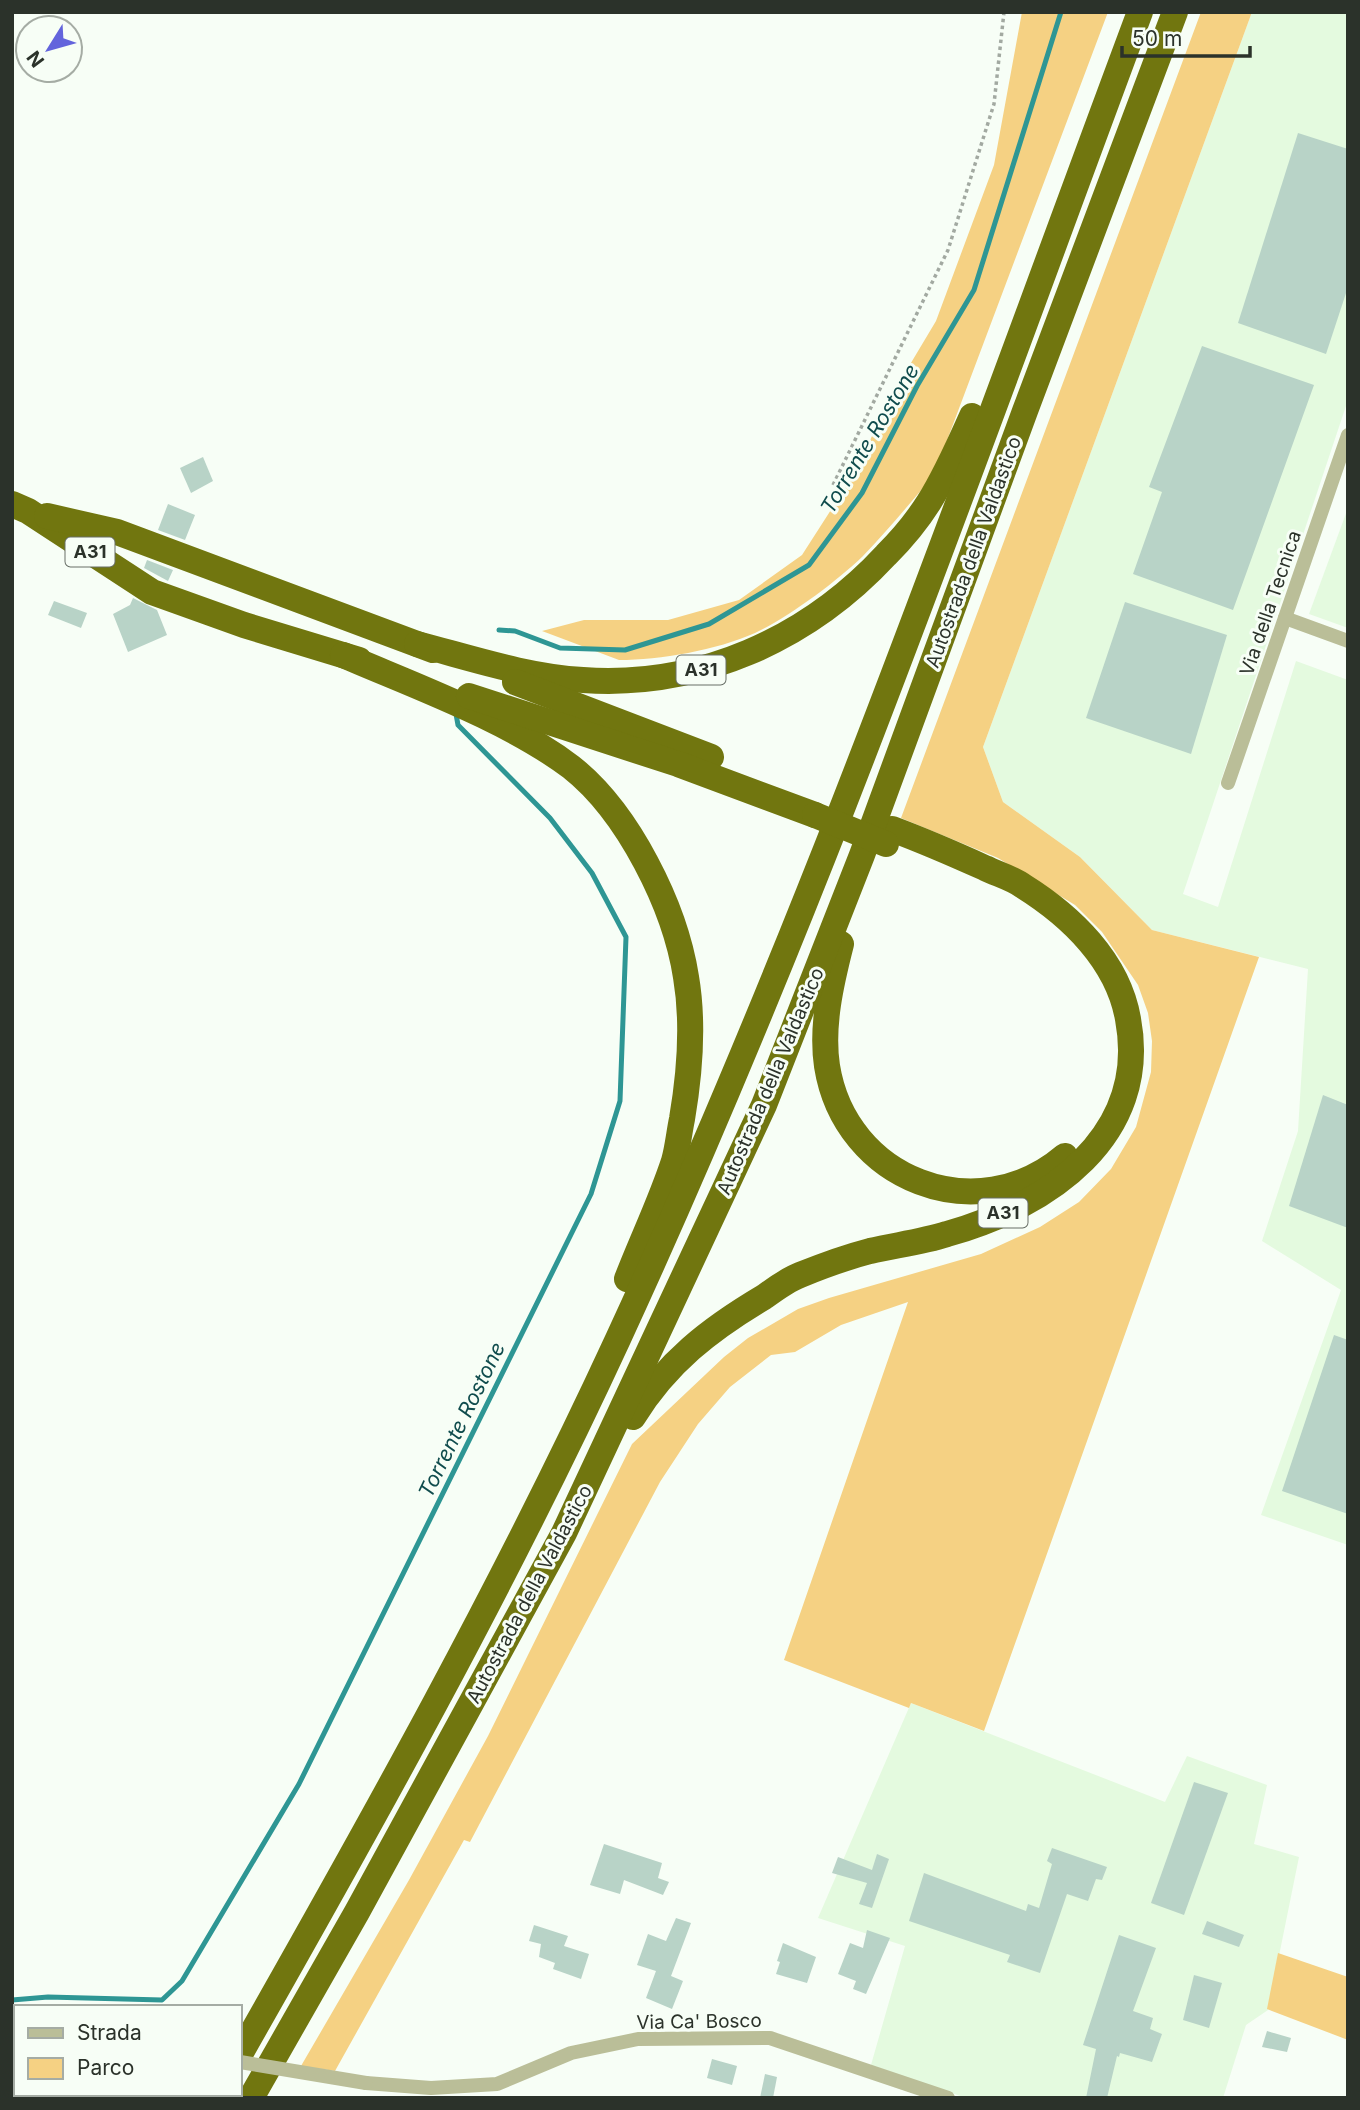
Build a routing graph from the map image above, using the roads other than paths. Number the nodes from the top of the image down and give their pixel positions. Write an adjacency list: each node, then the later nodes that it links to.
1 (1125, 12): 8 (highway, A31)
2 (1140, 12): 13 (highway, Autostrada della Valdastico)
3 (1175, 12): 12 (highway, Autostrada della Valdastico)
4 (1348, 435): 6 (street, Via della Tecnica)
5 (20, 508): 8 (highway, A31); 9 (highway, A31)
6 (1285, 618): 7 (street); 10 (street, Via della Tecnica)
7 (1348, 641)
8 (417, 644): 11 (highway, A31)
9 (343, 655): 11 (highway, A31); 13 (highway, A31)
10 (1228, 783)
11 (819, 808): 12 (highway, A31, bridge)
12 (880, 843): 12 (highway, A31); 14 (highway, Autostrada della Valdastico); 14 (highway, A31)
13 (526, 1529): 15 (highway, Autostrada della Valdastico)
14 (564, 1533): 17 (highway, Autostrada della Valdastico)
15 (242, 2050)
16 (242, 2062): 18 (street, Via Ca' Bosco, bridge)
17 (251, 2098)
18 (948, 2098)

